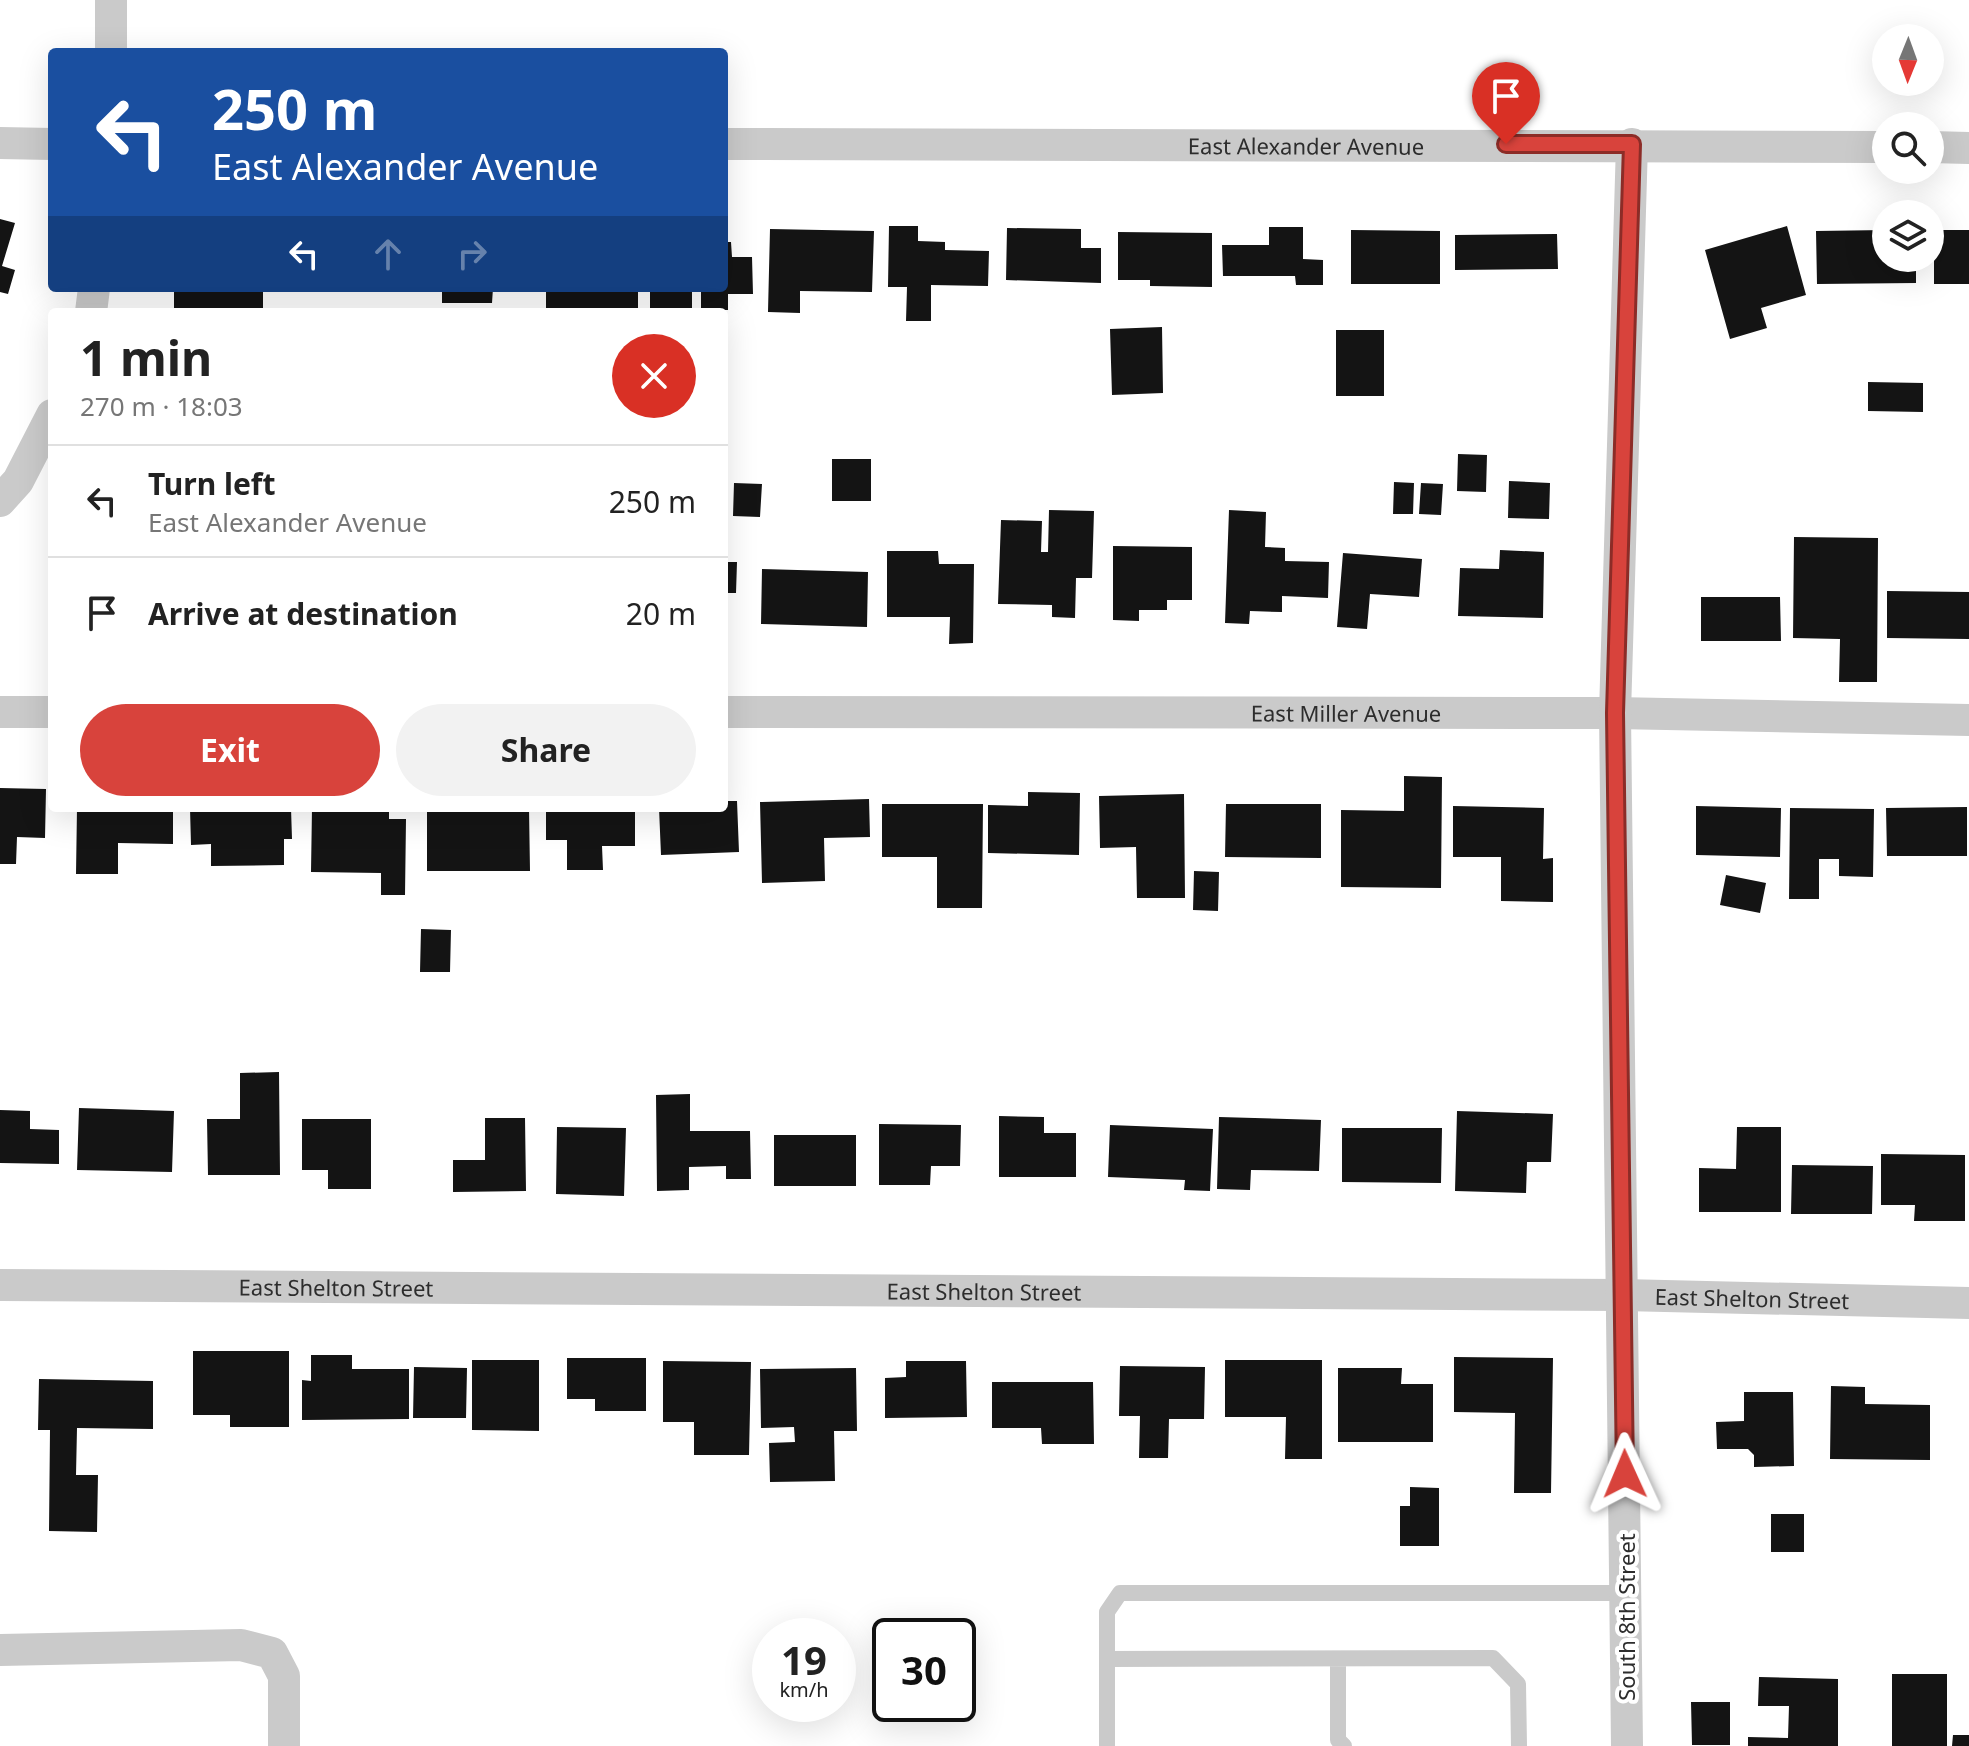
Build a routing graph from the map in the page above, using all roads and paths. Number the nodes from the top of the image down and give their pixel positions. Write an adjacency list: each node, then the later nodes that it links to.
1 (111, 0): 2 (street)
2 (111, 48)
3 (0, 143): 4 (street)
4 (48, 144)
5 (728, 144): 6 (street, East Alexander Avenue)
6 (1632, 144): 7 (street, East Alexander Avenue); 15 (street, South 8th Street)
7 (1872, 147)
8 (1944, 147): 9 (street)
9 (1969, 148)
10 (48, 423): 11 (street)
11 (0, 501)
12 (0, 712): 13 (street)
13 (48, 712)
14 (728, 712): 15 (street, East Miller Avenue)
15 (1615, 713): 16 (street, East Miller Avenue); 18 (street, South 8th Street)
16 (1969, 720)
17 (0, 1285): 18 (street, East Shelton Street)
18 (1623, 1295): 19 (street, East Shelton Street); 20 (street, South 8th Street)
19 (1969, 1303)
20 (1625, 1593): 22 (lane); 28 (street, South 8th Street)
21 (0, 1650): 24 (street)
22 (1107, 1659): 23 (lane); 25 (lane)
23 (1338, 1659): 26 (lane); 27 (lane)
24 (284, 1746)
25 (1107, 1746)
26 (1344, 1746)
27 (1519, 1746)
28 (1627, 1746)

